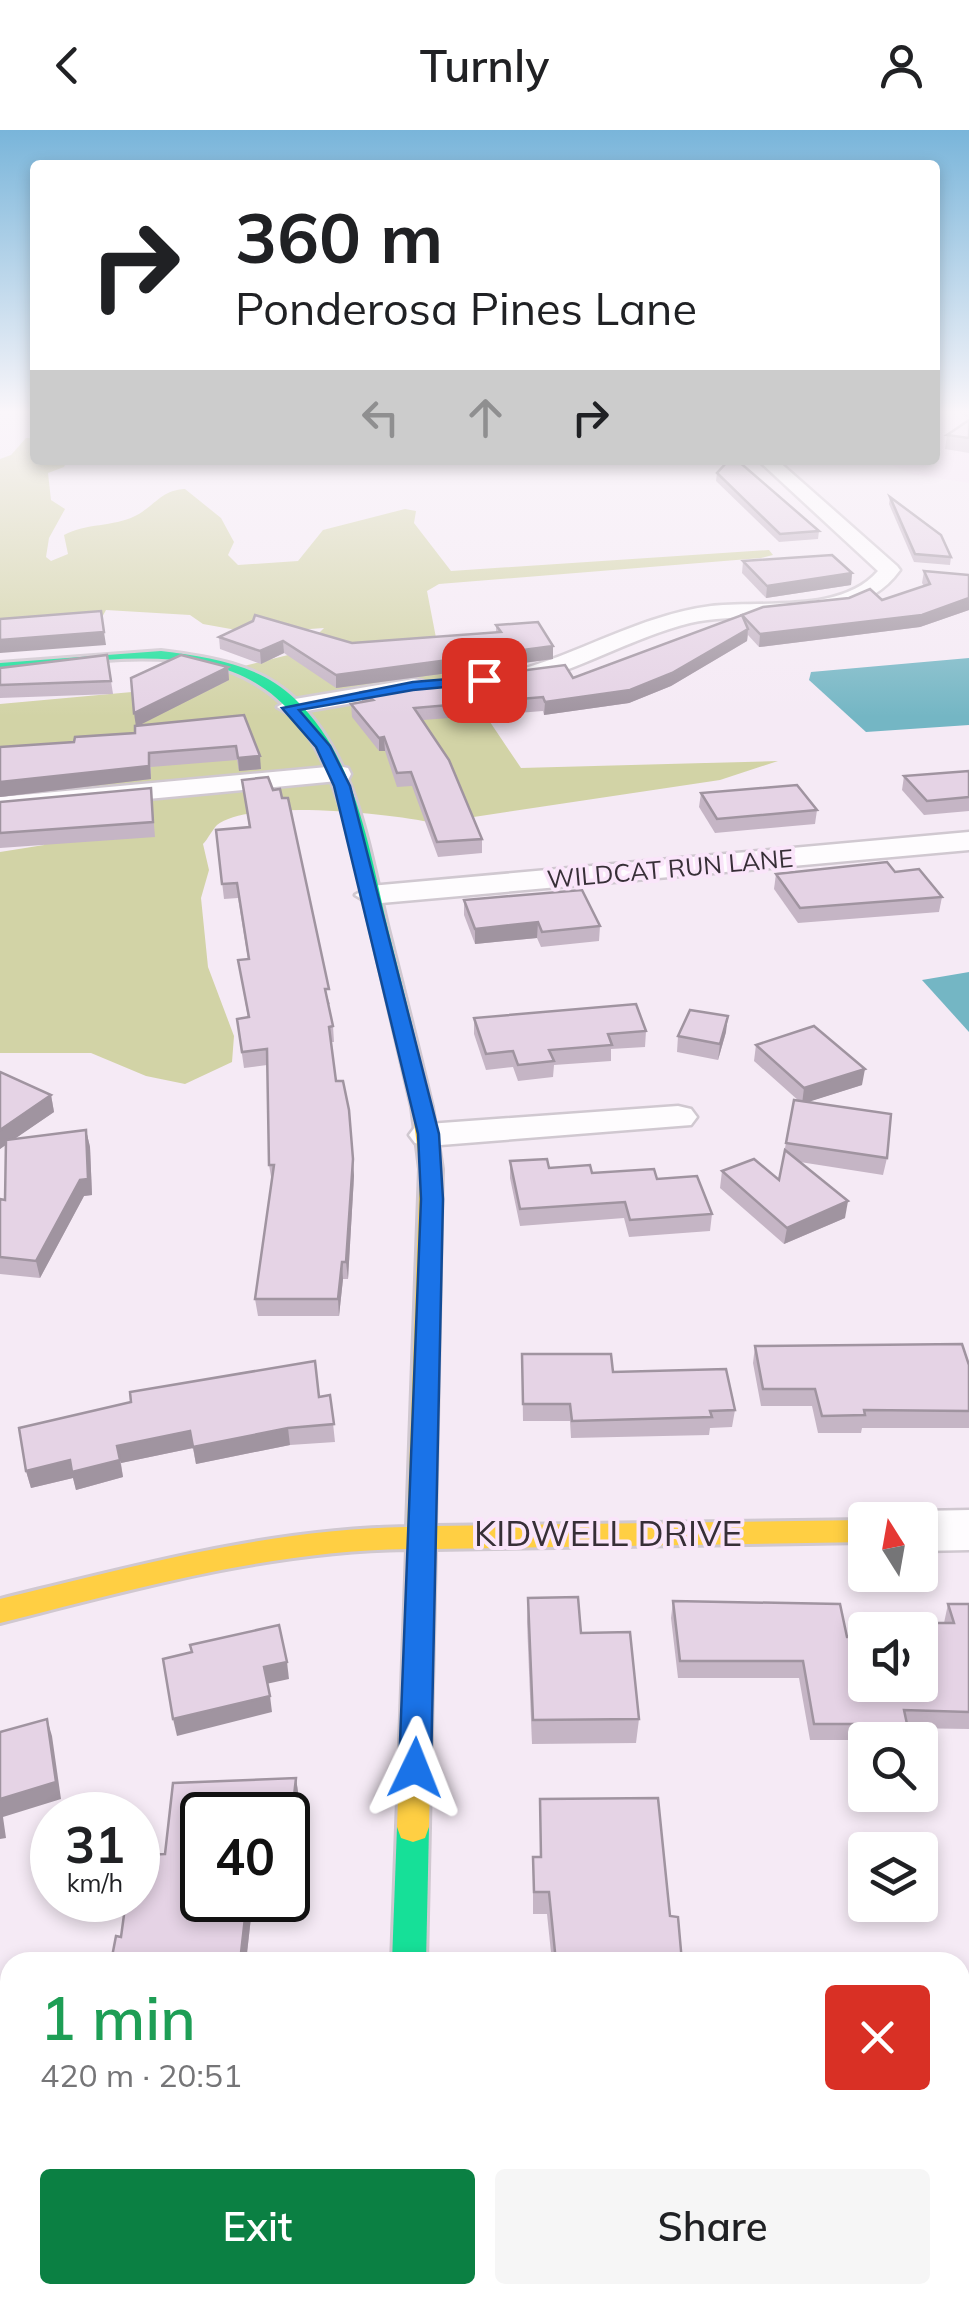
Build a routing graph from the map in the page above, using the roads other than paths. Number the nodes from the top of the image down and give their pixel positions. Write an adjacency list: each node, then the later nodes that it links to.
1 (831, 513): 3 (street)
2 (0, 667): 5 (street)
3 (484, 680)
4 (429, 685): 5 (street)
5 (289, 708): 6 (street)
6 (338, 774): 7 (street); 9 (street)
7 (0, 805)
8 (969, 841): 9 (street, WILDCAT RUN LANE)
9 (370, 895): 11 (street)
10 (678, 1117): 11 (street)
11 (428, 1134): 15 (street)
12 (969, 1530): 14 (street)
13 (848, 1531): 15 (street, KIDWELL DRIVE)
14 (938, 1531)
15 (422, 1534): 16 (street, KIDWELL DRIVE); 17 (street)
16 (0, 1611)
17 (409, 1952)

